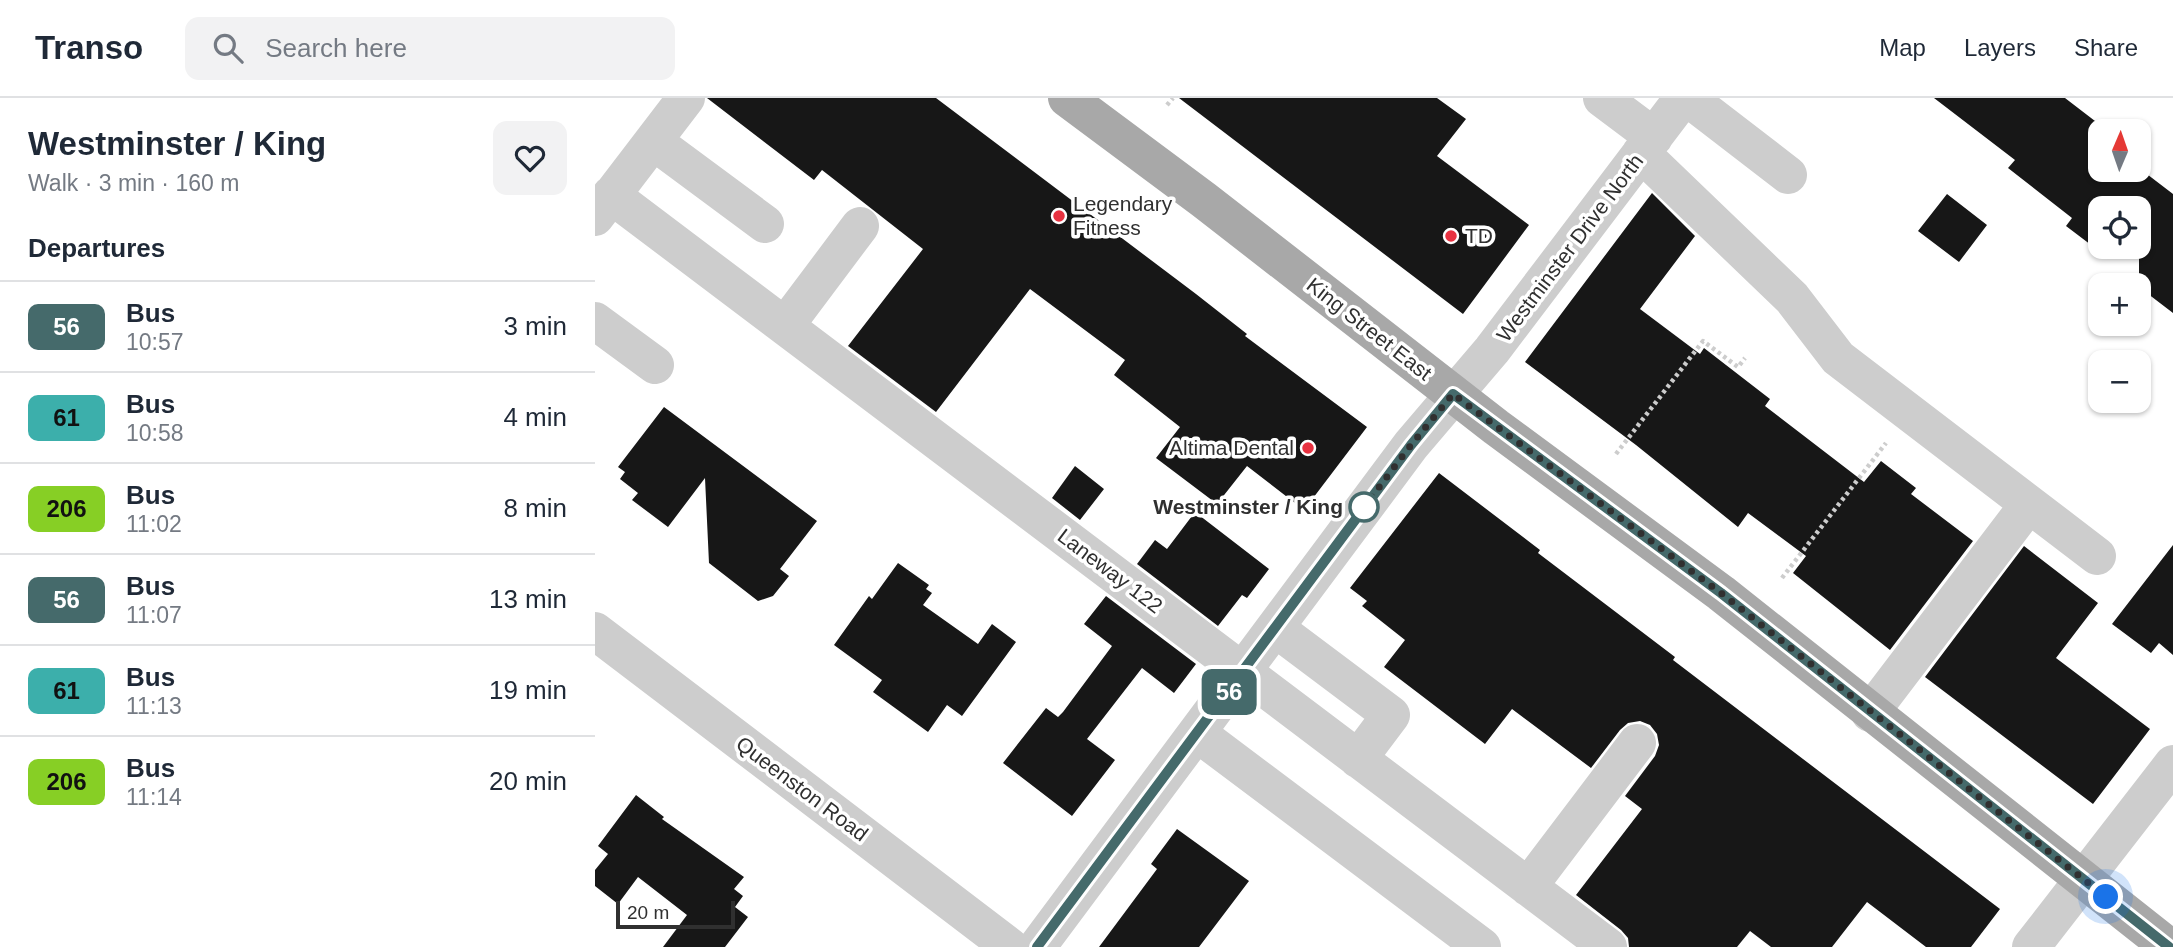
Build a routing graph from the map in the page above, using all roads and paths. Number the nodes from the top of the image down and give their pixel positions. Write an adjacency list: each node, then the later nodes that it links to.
1 (686, 98): 7 (street)
2 (1067, 98): 17 (main road, King Street East)
3 (1173, 98): 6 (path)
4 (1602, 98): 8 (street)
5 (1686, 98): 8 (street, Westminster Drive North); 9 (street)
6 (1167, 105)
7 (653, 141): 10 (street); 11 (street)
8 (1647, 145): 17 (street, Westminster Drive North); 18 (street)
9 (1788, 175)
10 (603, 206): 14 (street, Laneway 122)
11 (765, 224)
12 (860, 226): 14 (street)
13 (595, 321): 16 (street)
14 (785, 326): 25 (street, Laneway 122)
15 (1745, 358): 19 (path)
16 (655, 365)
17 (1453, 394): 23 (street, Westminster Drive North); 26 (main road, King Street East)
18 (1909, 413): 20 (street); 22 (path)
19 (1616, 454)
20 (2029, 504): 21 (street); 26 (street)
21 (2097, 556)
22 (1782, 578)
23 (1275, 628): 25 (street, Westminster Drive North); 29 (street)
24 (595, 631): 33 (street, Queenston Road)
25 (1243, 672): 27 (street, Westminster Drive North); 29 (street, Laneway 122)
26 (1870, 713): 31 (main road, King Street East)
27 (1197, 733): 34 (street, Westminster Drive North); 35 (street)
28 (1637, 743): 32 (street)
29 (1359, 759): 32 (street, Laneway 122)
30 (2173, 764): 31 (street)
31 (2085, 881): 37 (street); 38 (main road, King Street East)
32 (1528, 887): 36 (street, Laneway 122)
33 (1010, 947)
34 (1037, 947)
35 (1482, 947)
36 (1608, 947)
37 (2031, 947)
38 (2169, 947)

